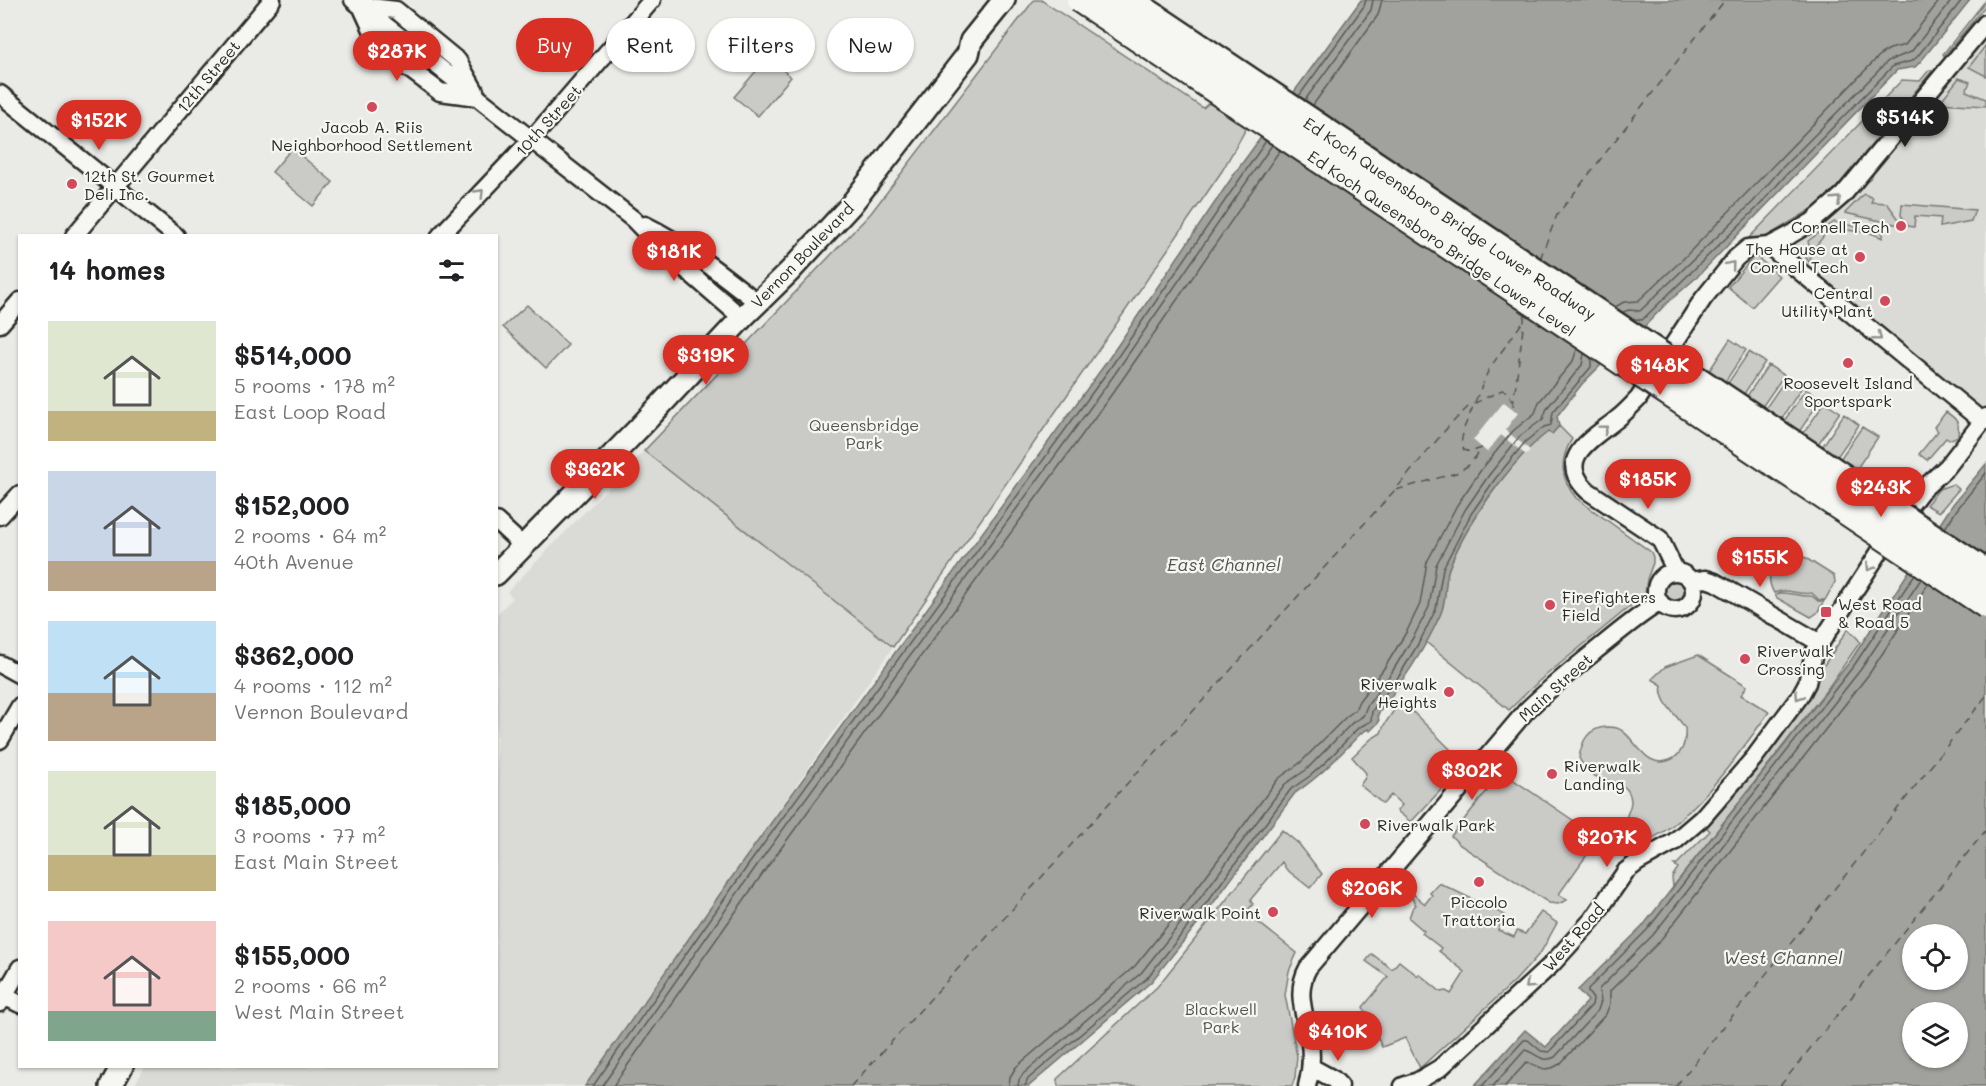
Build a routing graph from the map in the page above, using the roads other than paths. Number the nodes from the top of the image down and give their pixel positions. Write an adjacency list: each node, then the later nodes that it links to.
1 (272, 0): 15 (street, 12th Street)
2 (652, 0): 14 (street, 10th Street)
3 (1004, 0): 12 (main road, Vernon Boulevard)
4 (1013, 0): 12 (main road, Vernon Boulevard)
5 (1078, 0): 38 (highway, Ed Koch Queensboro Bridge Lower Level, bridge)
6 (1090, 0): 36 (highway)
7 (1113, 0): 35 (highway, bridge)
8 (1124, 0): 33 (highway, Ed Koch Queensboro Bridge Lower Roadway)
9 (1138, 0): 30 (street, bridge)
10 (357, 3): 14 (street)
11 (1986, 23): 20 (street, one-way to 11)
12 (968, 54): 21 (main road, Vernon Boulevard)
13 (3, 102): 15 (street)
14 (532, 139): 16 (street); 19 (street, 10th Street, one-way to 14)
15 (115, 187): 17 (street, 12th Street); 18 (street)
16 (633, 219): 21 (street); 23 (street)
17 (76, 234)
18 (174, 234)
19 (442, 234)
20 (1768, 246): 25 (street, one-way to 25); 32 (street, one-way to 20)
21 (757, 302): 23 (main road, Vernon Boulevard)
22 (18, 303): 24 (street)
23 (742, 318): 29 (main road, Vernon Boulevard)
24 (0, 324)
25 (1984, 419): 39 (street, West Road, one-way to 39)
26 (18, 496): 27 (street)
27 (0, 516)
28 (498, 523): 29 (street)
29 (523, 546): 31 (main road, Vernon Boulevard)
30 (1986, 567)
31 (498, 572)
32 (1676, 572): 34 (street); 37 (street)
33 (1986, 576)
34 (1691, 581): 37 (street); 39 (street)
35 (1986, 583)
36 (1986, 599)
37 (1660, 602): 47 (street, Main Street)
38 (1986, 606)
39 (1820, 643): 49 (street, West Road, one-way to 49)
40 (0, 664): 41 (street)
41 (18, 674)
42 (18, 709): 43 (street)
43 (0, 740)
44 (18, 971): 45 (street)
45 (1, 998): 46 (street)
46 (18, 1003)
47 (1311, 1067): 51 (street, Main Street); 52 (street)
48 (121, 1068): 50 (main road)
49 (1414, 1084)
50 (111, 1086)
51 (1307, 1086)
52 (1340, 1086)

